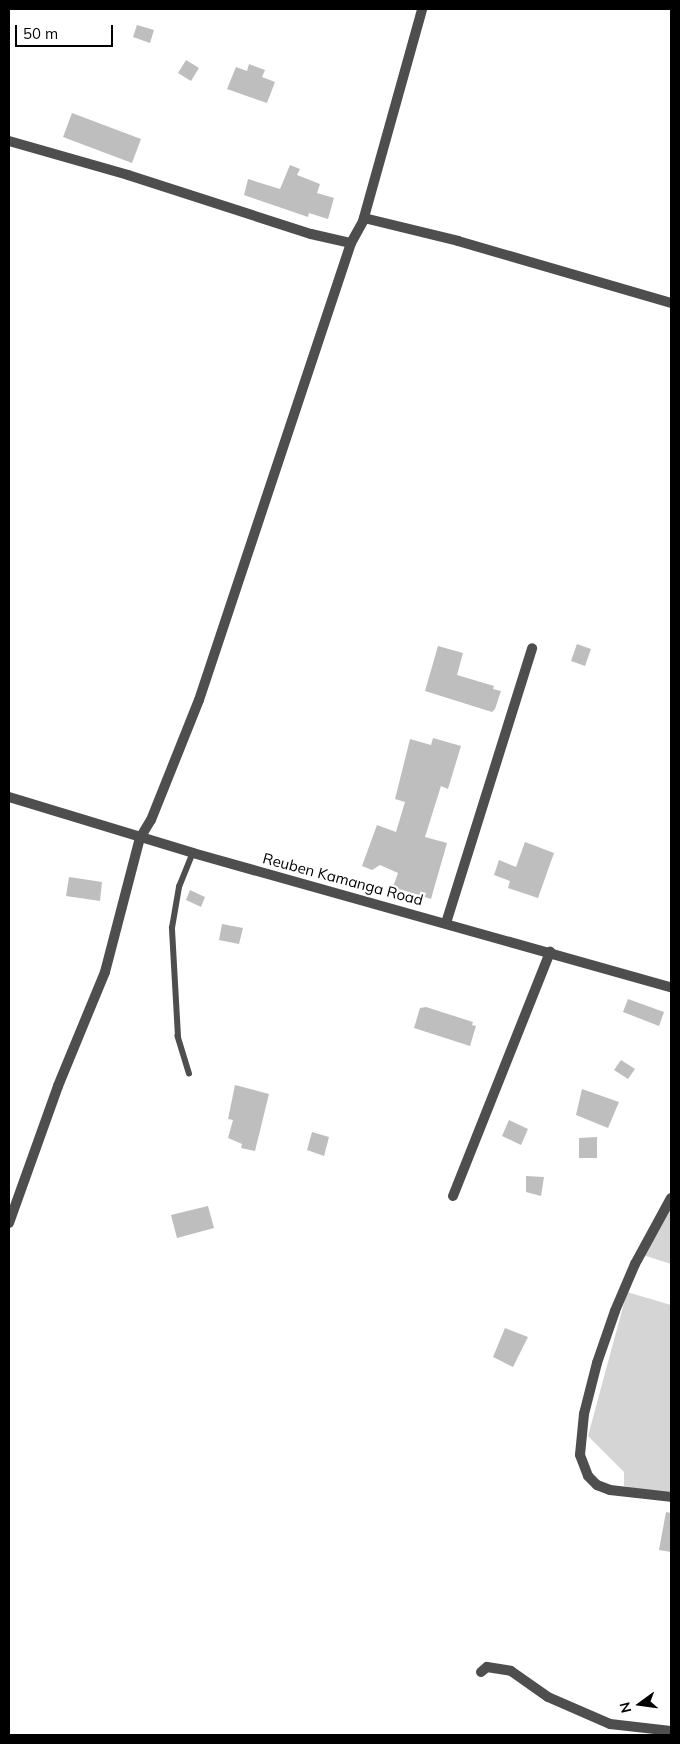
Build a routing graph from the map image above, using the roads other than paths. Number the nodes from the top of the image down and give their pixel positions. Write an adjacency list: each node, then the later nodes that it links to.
1 (422, 9): 3 (street)
2 (9, 141): 4 (street)
3 (364, 218): 4 (street); 5 (street)
4 (351, 242): 8 (street)
5 (671, 304)
6 (532, 648): 10 (street)
7 (9, 797): 8 (street, Reuben Kamanga Road)
8 (140, 838): 9 (street, Reuben Kamanga Road); 16 (street)
9 (193, 854): 10 (street, Reuben Kamanga Road); 13 (lane)
10 (446, 923): 11 (street, Reuben Kamanga Road)
11 (550, 952): 12 (street, Reuben Kamanga Road); 14 (street)
12 (671, 987)
13 (189, 1074)
14 (453, 1196)
15 (671, 1198): 17 (street)
16 (9, 1223)
17 (671, 1497)
18 (481, 1672): 19 (street)
19 (671, 1732)

